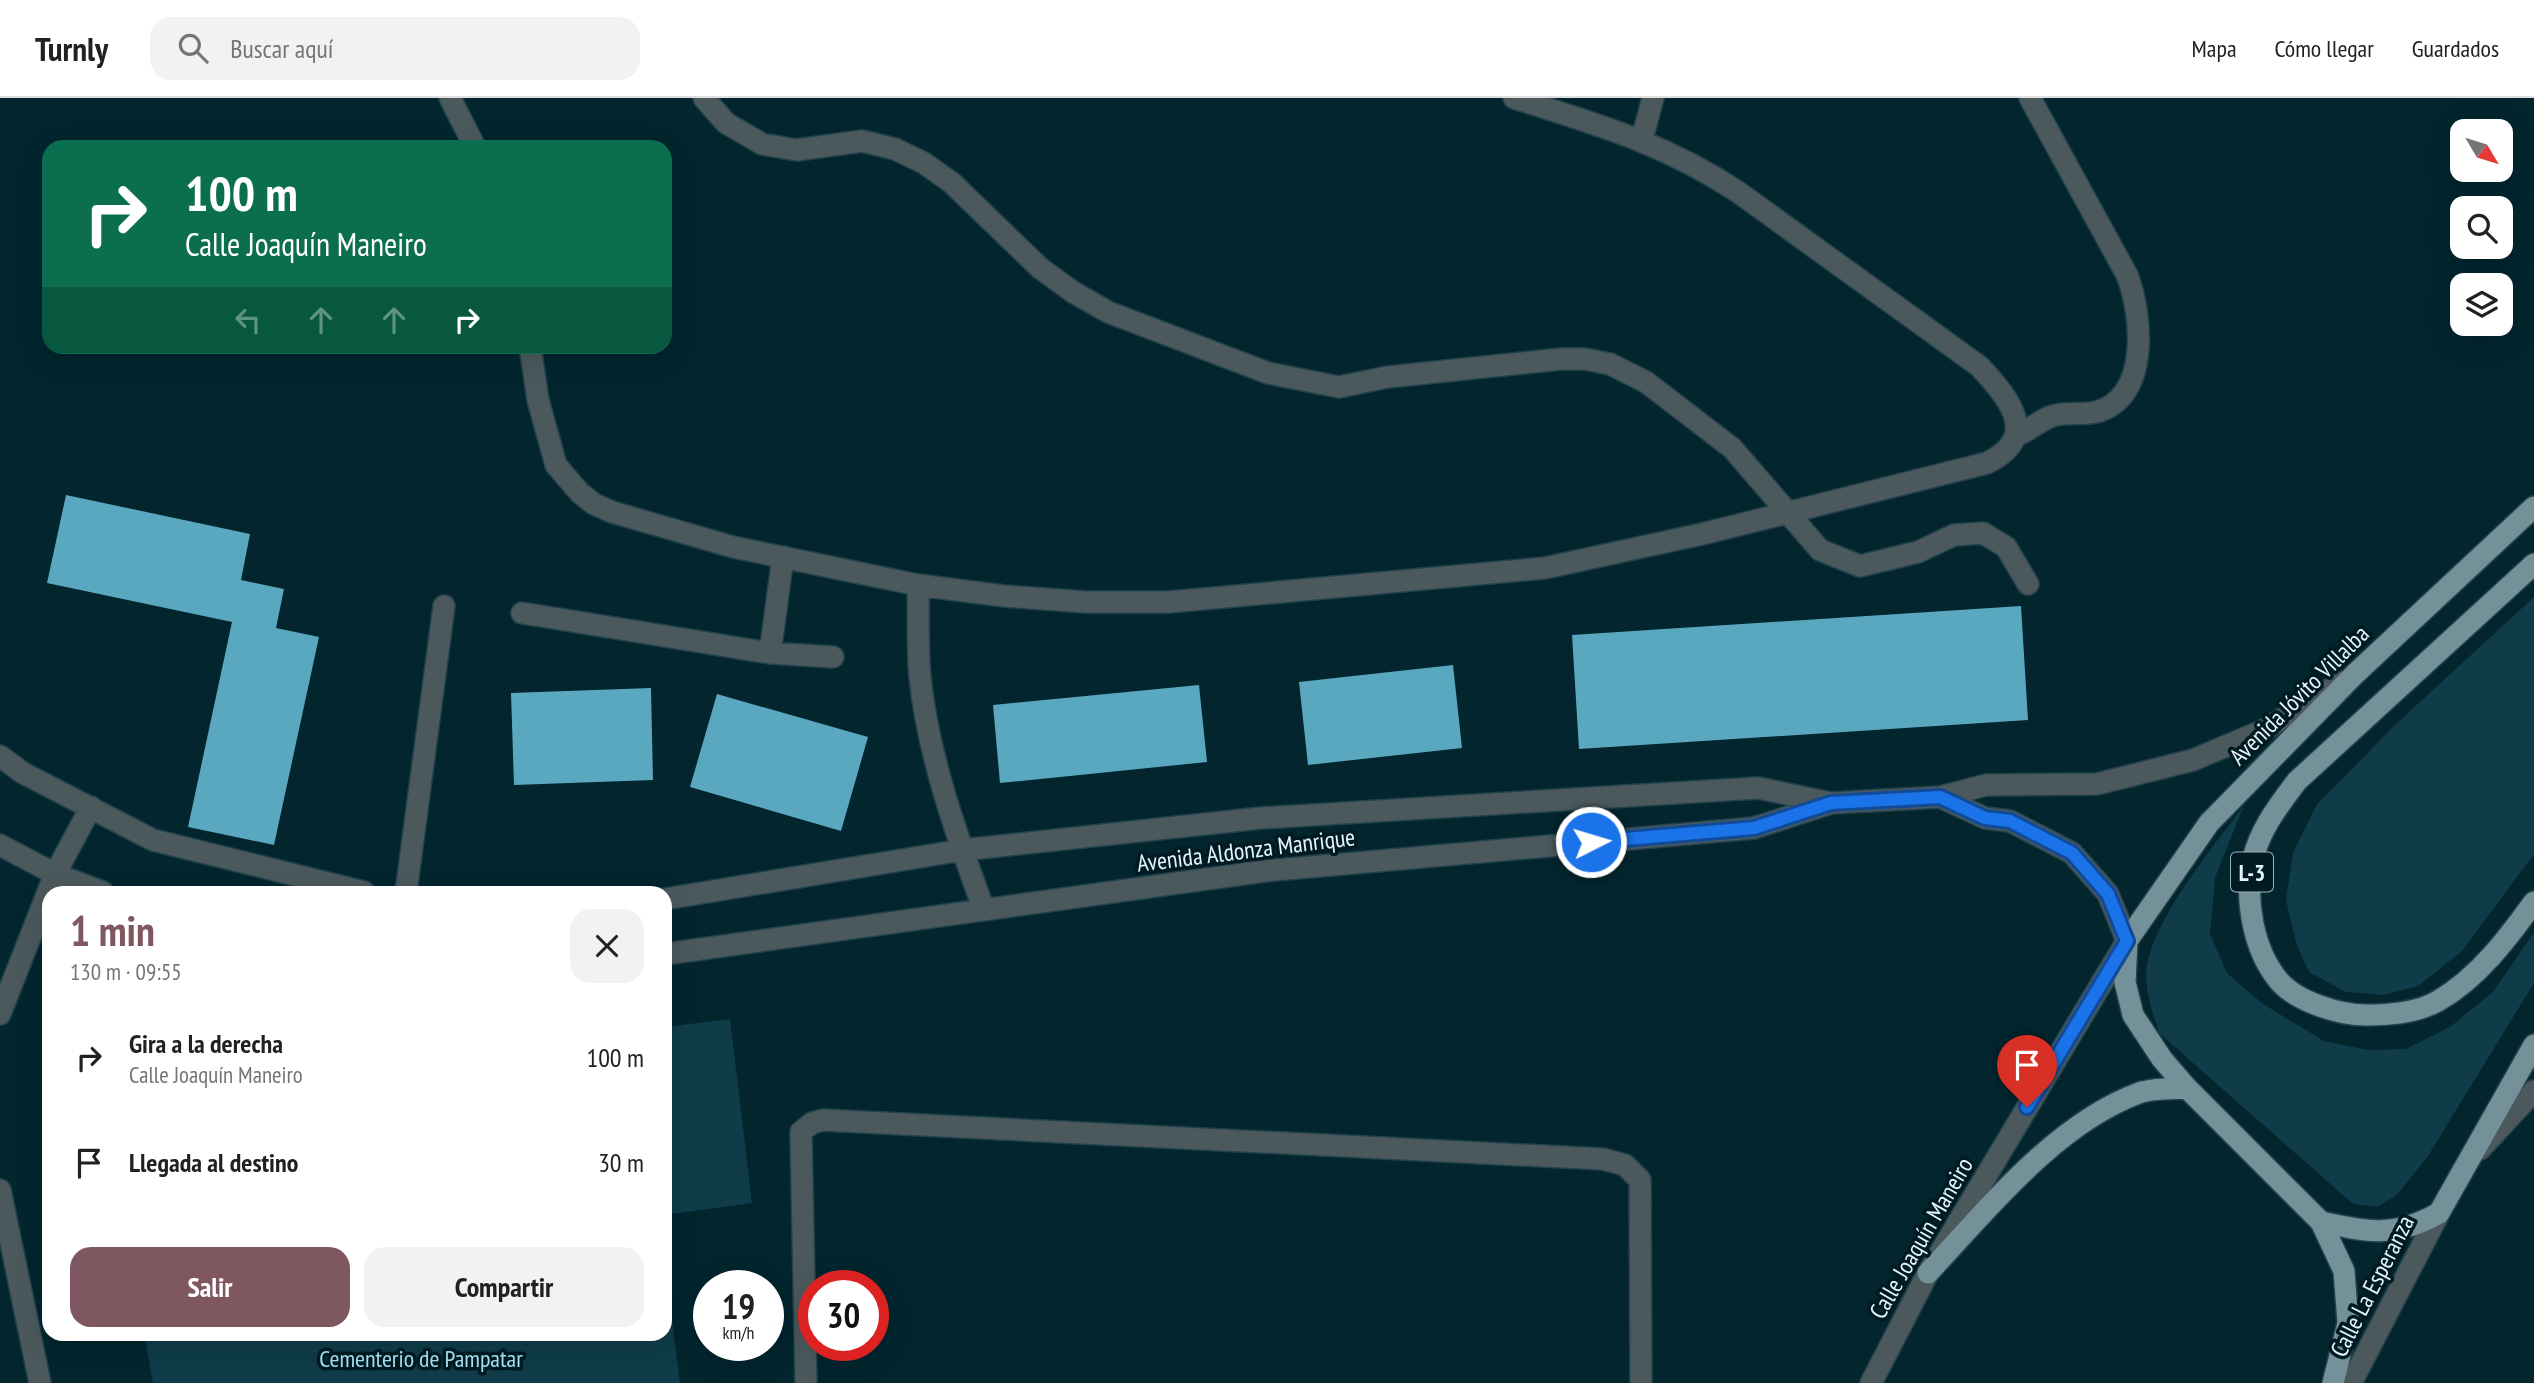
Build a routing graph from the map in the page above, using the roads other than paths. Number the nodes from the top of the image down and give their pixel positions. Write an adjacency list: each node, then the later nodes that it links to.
1 (450, 98): 7 (street)
2 (704, 98): 11 (street)
3 (1514, 98): 6 (street)
4 (1653, 98): 6 (street)
5 (2030, 98): 9 (street)
6 (1643, 139): 9 (street)
7 (471, 140)
8 (531, 354): 12 (street)
9 (2015, 436): 11 (street)
10 (2534, 507): 20 (main road, Avenida Jóvito Villalba / L-3)
11 (1788, 511): 14 (street); 15 (street)
12 (783, 558): 15 (street); 18 (street)
13 (2534, 564): 33 (main road, L-3)
14 (2028, 584)
15 (918, 585): 26 (street)
16 (444, 606): 31 (street)
17 (522, 613): 18 (street)
18 (770, 653): 19 (street)
19 (833, 657)
20 (2355, 674): 22 (street, Avenida Aldonza Manrique); 36 (main road, Avenida Jóvito Villalba / L-3)
21 (0, 756): 24 (street)
22 (1940, 797): 23 (street, Avenida Aldonza Manrique); 36 (street, Avenida Aldonza Manrique)
23 (1831, 803): 26 (street, Avenida Aldonza Manrique); 35 (street, Avenida Aldonza Manrique)
24 (91, 807): 27 (street); 30 (street)
25 (0, 845): 27 (street)
26 (962, 850): 32 (street, Avenida Aldonza Manrique); 35 (street)
27 (55, 874): 28 (street); 29 (street)
28 (50, 886)
29 (87, 886)
30 (339, 886)
31 (408, 886)
32 (672, 899)
33 (2534, 902)
34 (42, 907): 38 (street)
35 (984, 910): 37 (street, Avenida Aldonza Manrique)
36 (2127, 941): 40 (main road); 46 (street, Calle Joaquín Maneiro / L-3)
37 (672, 953)
38 (0, 1014)
39 (2534, 1045): 42 (main road)
40 (2186, 1088): 45 (main road); 46 (main road, L-3)
41 (2534, 1091): 42 (street)
42 (2470, 1161): 44 (main road)
43 (0, 1190): 47 (street)
44 (2439, 1213): 45 (main road); 52 (street, Calle La Esperanza)
45 (2321, 1222): 51 (main road)
46 (1928, 1273): 50 (street, Calle Joaquín Maneiro / L-3)
47 (40, 1383)
48 (806, 1383): 49 (street)
49 (1641, 1383)
50 (1871, 1383)
51 (2333, 1383)
52 (2351, 1383)

